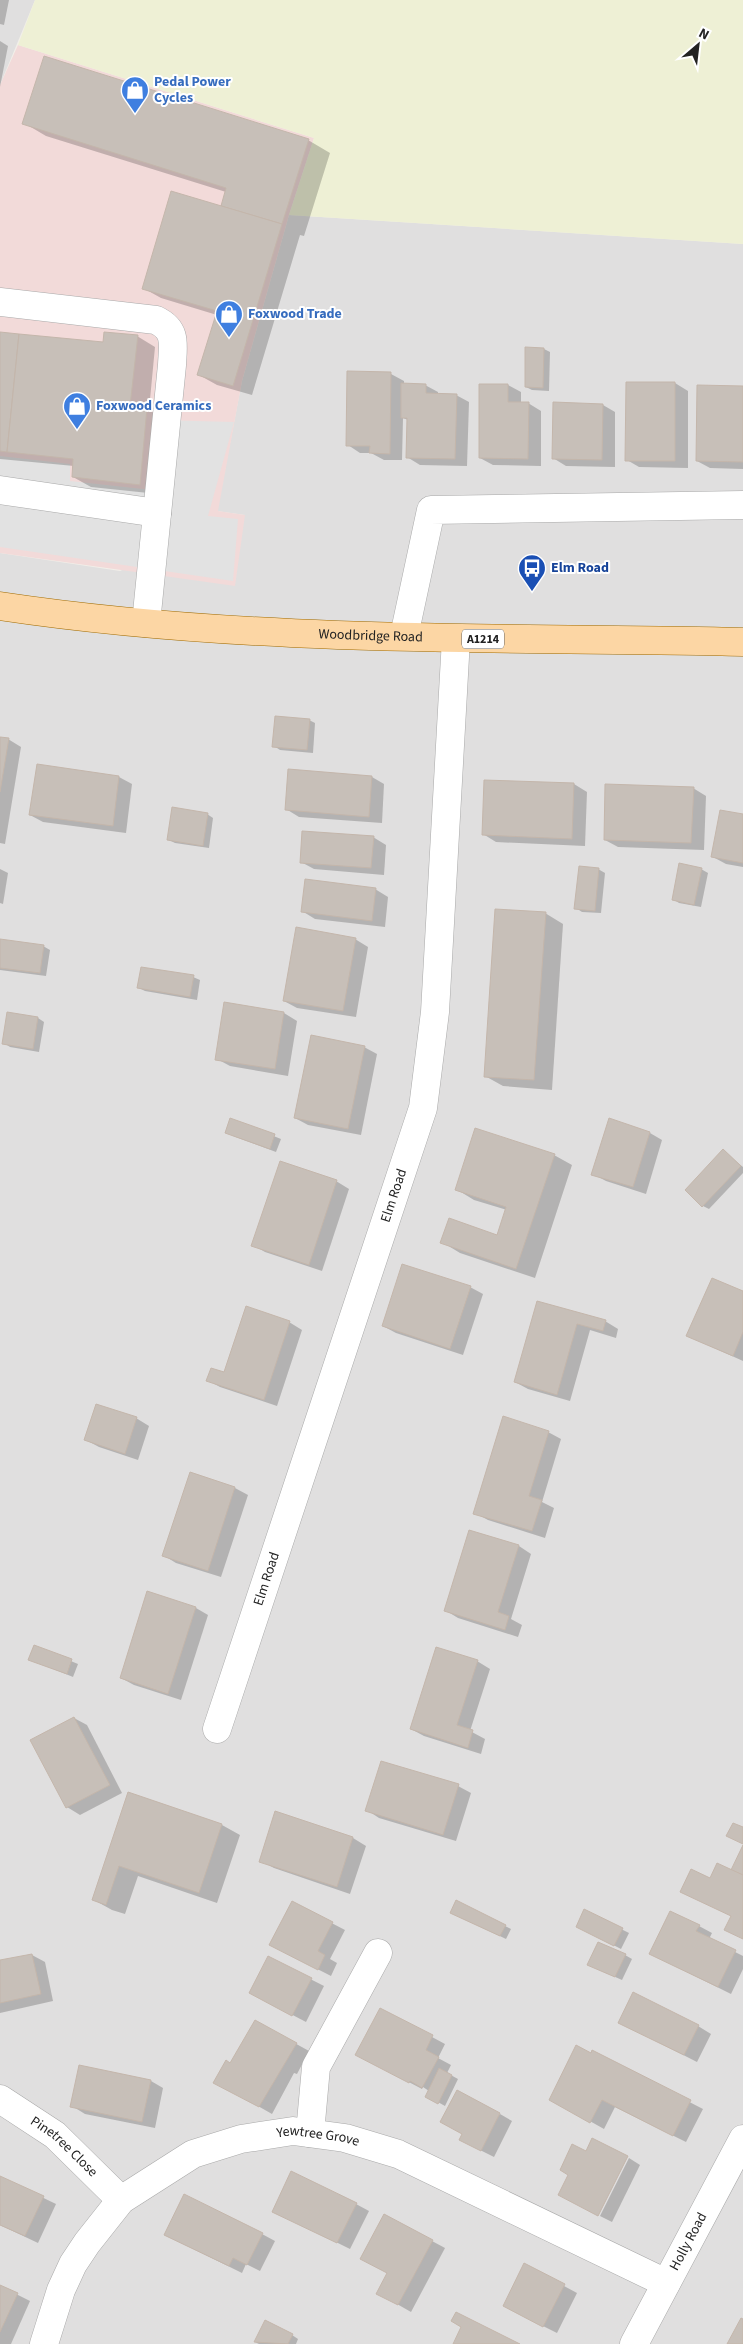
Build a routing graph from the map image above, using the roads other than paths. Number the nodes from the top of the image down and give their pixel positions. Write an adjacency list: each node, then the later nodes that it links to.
1 (0, 302): 4 (street)
2 (0, 490): 4 (street)
3 (743, 506): 7 (street)
4 (157, 513): 6 (street)
5 (0, 606): 6 (main road, Woodbridge Road / A1214)
6 (146, 623): 7 (main road, Woodbridge Road / A1214)
7 (404, 636): 8 (main road, Woodbridge Road / A1214)
8 (456, 639): 9 (main road, Woodbridge Road / A1214); 10 (street, Elm Road)
9 (743, 642)
10 (217, 1729)
11 (378, 1953): 13 (street)
12 (0, 2099): 15 (street, Pinetree Close)
13 (310, 2133): 15 (street, Yewtree Grove); 16 (street, Yewtree Grove)
14 (743, 2139): 16 (street, Holly Road)
15 (121, 2200): 17 (street, Yewtree Grove)
16 (666, 2283): 18 (street, Holly Road)
17 (44, 2344)
18 (634, 2344)

